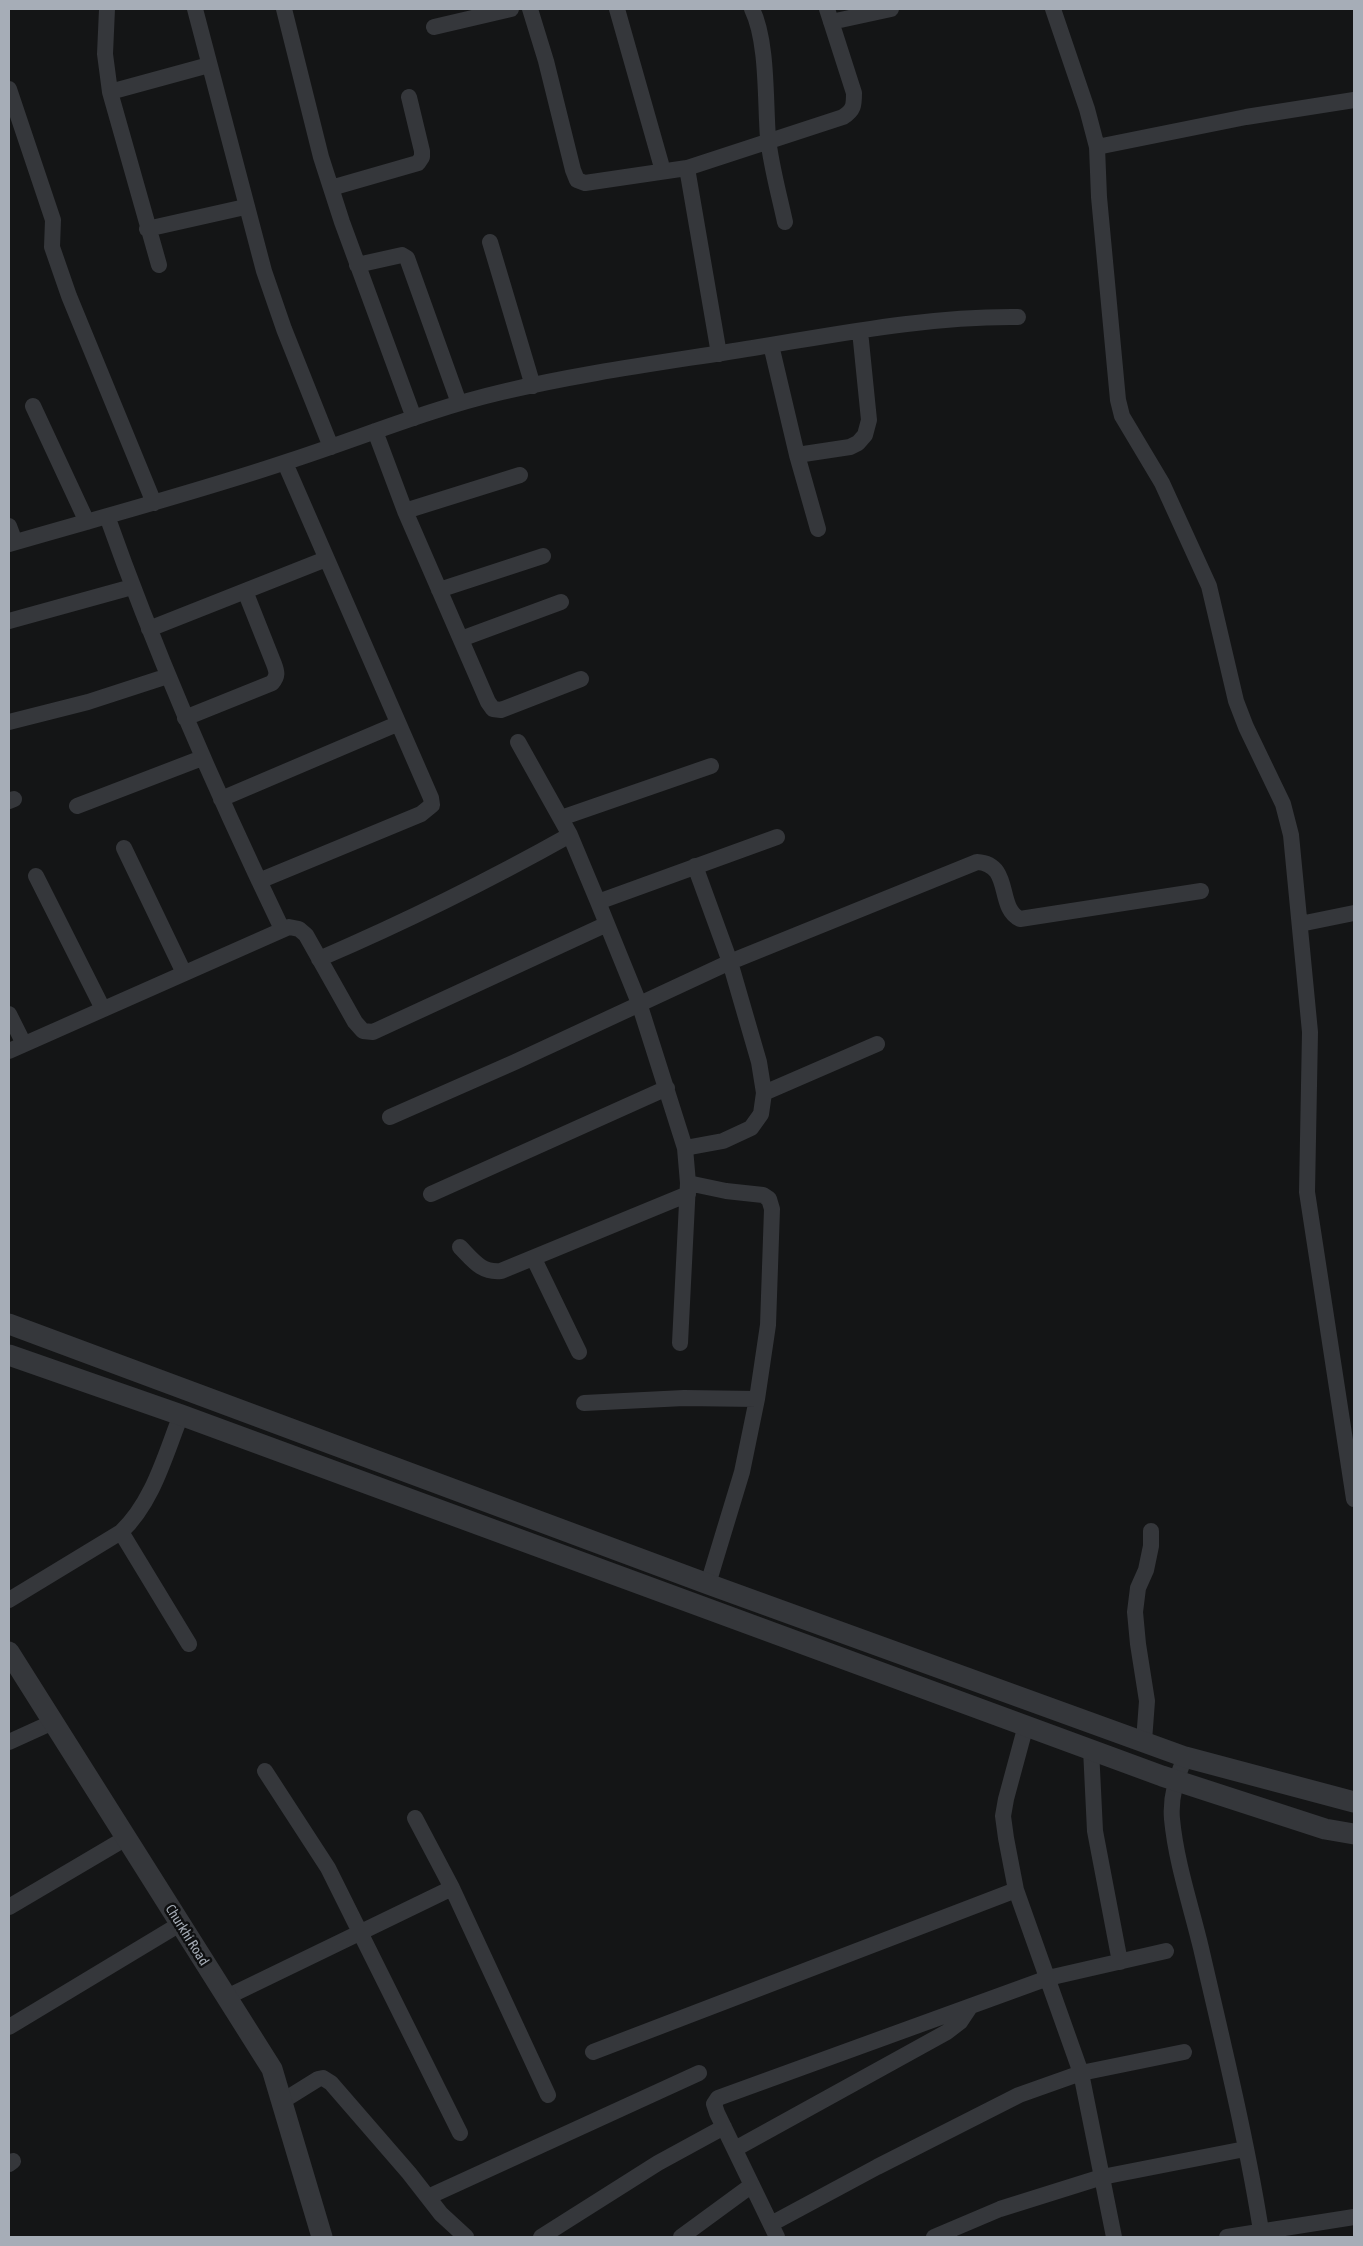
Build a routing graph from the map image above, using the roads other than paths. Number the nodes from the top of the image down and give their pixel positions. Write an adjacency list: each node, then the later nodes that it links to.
1 (107, 9): 14 (street)
2 (195, 9): 12 (street)
3 (284, 9): 21 (street)
4 (511, 9): 11 (street)
5 (530, 9): 20 (street)
6 (617, 9): 20 (street)
7 (752, 9): 17 (street)
8 (891, 9): 10 (street)
9 (1053, 9): 18 (street)
10 (829, 15): 17 (street)
11 (434, 27)
12 (209, 65): 14 (street); 22 (street)
13 (9, 89): 41 (street)
14 (110, 92): 24 (street)
15 (409, 97): 21 (street)
16 (1354, 100): 18 (street)
17 (769, 141): 19 (street); 23 (street)
18 (1097, 147): 78 (street)
19 (686, 168): 20 (street); 31 (street)
20 (663, 171)
21 (331, 188): 27 (street)
22 (245, 207): 24 (street); 37 (street)
23 (785, 222)
24 (147, 229): 26 (street)
25 (490, 242): 32 (street)
26 (159, 265)
27 (357, 265): 33 (street); 35 (street)
28 (1018, 317): 29 (street)
29 (860, 331): 30 (street); 38 (street)
30 (771, 345): 31 (street); 38 (street)
31 (719, 354): 32 (street)
32 (533, 386): 33 (street)
33 (459, 403): 35 (street)
34 (33, 406): 44 (street)
35 (414, 418): 36 (street)
36 (375, 431): 37 (street); 42 (street)
37 (331, 446): 39 (street)
38 (797, 455): 46 (street)
39 (285, 463): 41 (street); 49 (street)
40 (520, 475): 42 (street)
41 (154, 503): 43 (street)
42 (405, 511): 51 (street)
43 (107, 516): 44 (street); 50 (street)
44 (87, 522): 47 (street)
45 (9, 526): 47 (street)
46 (818, 529)
47 (12, 543)
48 (543, 556): 51 (street)
49 (326, 559): 52 (street); 61 (street)
50 (132, 587): 54 (street); 55 (street)
51 (439, 590): 56 (street)
52 (245, 591): 55 (street); 59 (street)
53 (561, 602): 56 (street)
54 (9, 621)
55 (149, 629): 57 (street)
56 (460, 639): 58 (street)
57 (168, 676): 59 (street); 60 (street)
58 (580, 678)
59 (185, 718): 63 (street)
60 (9, 722)
61 (397, 724): 65 (street); 73 (street)
62 (518, 742): 67 (street)
63 (202, 758): 65 (street); 66 (street)
64 (711, 766): 67 (street)
65 (221, 799): 73 (street)
66 (76, 806)
67 (561, 818): 68 (street)
68 (570, 835): 75 (street); 80 (street)
69 (777, 837): 71 (street)
70 (124, 848): 82 (street)
71 (695, 866): 75 (street); 81 (street)
72 (36, 876): 84 (street)
73 (259, 881): 79 (street)
74 (1201, 890): 81 (street)
75 (598, 902): 77 (street)
76 (1354, 913): 78 (street)
77 (607, 924): 80 (street); 83 (street)
78 (1300, 924): 104 (street)
79 (282, 929): 80 (street); 82 (street)
80 (319, 959)
81 (730, 962): 83 (street); 90 (street)
82 (184, 973): 84 (street)
83 (639, 1003): 89 (street); 91 (street)
84 (103, 1009): 86 (street)
85 (9, 1014): 86 (street)
86 (24, 1044): 88 (street)
87 (877, 1044): 90 (street)
88 (9, 1051)
89 (667, 1088): 92 (street); 94 (street)
90 (764, 1093): 92 (street)
91 (390, 1117)
92 (685, 1148): 93 (street)
93 (688, 1189): 96 (street); 98 (street); 101 (street)
94 (430, 1194)
95 (460, 1247): 96 (street)
96 (534, 1258): 99 (street)
97 (9, 1324): 107 (street)
98 (680, 1343)
99 (579, 1352)
100 (9, 1355): 103 (street)
101 (757, 1399): 102 (street); 107 (street)
102 (584, 1403)
103 (180, 1415): 106 (street); 112 (street)
104 (1354, 1500)
105 (1151, 1531): 113 (street)
106 (121, 1532): 108 (street); 109 (street)
107 (708, 1584): 113 (street)
108 (9, 1600)
109 (189, 1644)
110 (9, 1652): 111 (street, Churkhi Road)
111 (53, 1722): 114 (street); 122 (street, Churkhi Road)
112 (1026, 1725): 115 (street); 124 (street)
113 (1144, 1741): 116 (street)
114 (9, 1742)
115 (1091, 1749): 118 (street); 129 (street)
116 (1185, 1756): 118 (street); 119 (street)
117 (265, 1771): 127 (street)
118 (1176, 1780): 121 (street); 143 (street)
119 (1354, 1802)
120 (415, 1818): 123 (street)
121 (1354, 1834)
122 (126, 1838): 125 (street); 126 (street, Churkhi Road)
123 (452, 1888): 127 (street); 138 (street)
124 (1016, 1890): 130 (street); 134 (street)
125 (9, 1907)
126 (180, 1924): 131 (street, Churkhi Road); 133 (street)
127 (360, 1932): 131 (street); 141 (street)
128 (1166, 1951): 129 (street)
129 (1120, 1962): 130 (street)
130 (1048, 1978): 132 (street); 137 (street)
131 (226, 1997): 139 (street, Churkhi Road)
132 (970, 2006): 140 (street); 142 (street)
133 (9, 2027)
134 (593, 2052)
135 (1184, 2052): 137 (street)
136 (699, 2073): 146 (street)
137 (1081, 2073): 144 (street); 148 (street)
138 (548, 2095)
139 (281, 2102): 146 (street); 150 (street, Churkhi Road)
140 (724, 2127): 142 (street); 152 (street)
141 (460, 2133)
142 (735, 2149): 145 (street)
143 (1245, 2149): 144 (street); 149 (street)
144 (1102, 2177): 154 (street); 155 (street)
145 (752, 2185): 148 (street); 153 (street)
146 (428, 2197): 151 (street)
147 (1354, 2217): 149 (street)
148 (774, 2231)
149 (1262, 2234): 156 (street)
150 (322, 2237)
151 (466, 2237)
152 (541, 2237)
153 (681, 2237)
154 (934, 2237)
155 (1114, 2237)
156 (1227, 2237)

